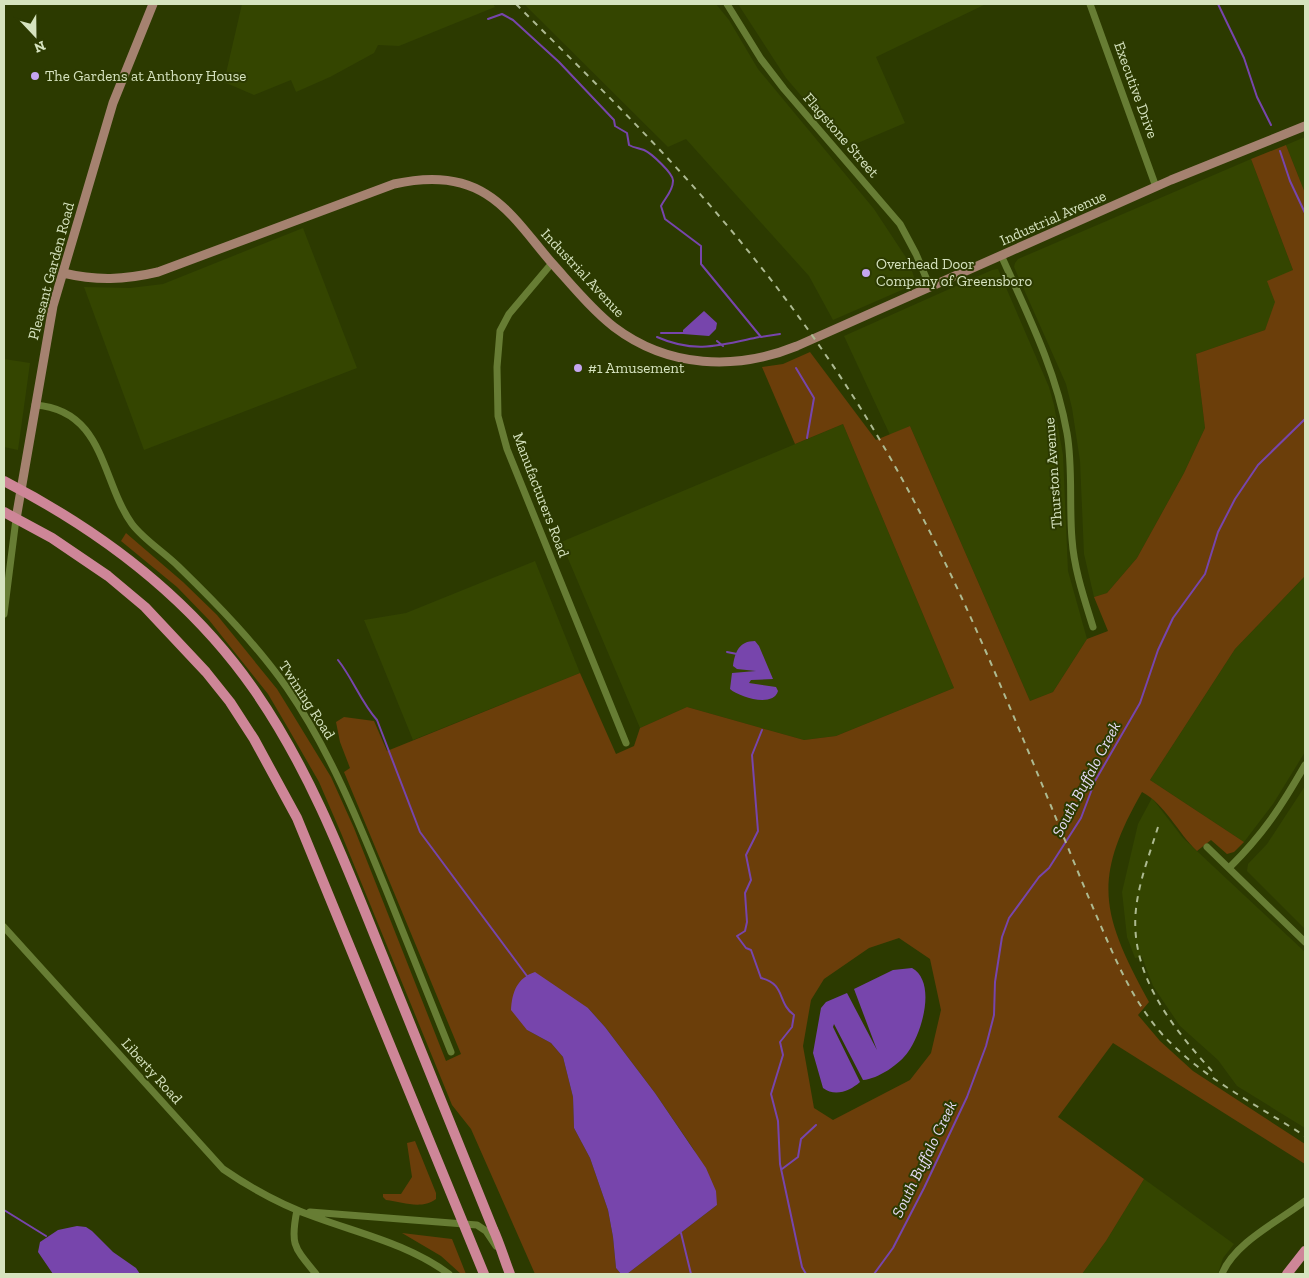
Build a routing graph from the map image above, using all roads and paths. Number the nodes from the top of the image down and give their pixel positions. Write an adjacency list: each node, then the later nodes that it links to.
1 (153, 4): 8 (main road, Pleasant Garden Road)
2 (727, 4): 9 (street, Flagstone Street)
3 (1090, 4): 5 (street, Executive Drive)
4 (1305, 126): 5 (main road, Industrial Avenue)
5 (1156, 187): 6 (main road, Industrial Avenue)
6 (1001, 255): 9 (main road, Industrial Avenue); 16 (street, Thurston Avenue)
7 (552, 263): 8 (main road, Industrial Avenue); 9 (main road, Industrial Avenue); 17 (street, Manufacturers Road)
8 (63, 273): 10 (main road, Pleasant Garden Road)
9 (930, 287)
10 (35, 405): 12 (main road, Pleasant Garden Road); 23 (street, Twining Road)
11 (4, 481): 12 (highway)
12 (21, 490): 14 (main road, Pleasant Garden Road); 28 (highway)
13 (4, 512): 14 (highway)
14 (16, 519): 15 (street, Pleasant Garden Road); 26 (highway)
15 (4, 614)
16 (1093, 627)
17 (626, 743)
18 (1305, 766): 20 (street)
19 (1207, 847): 20 (street)
20 (1230, 867): 22 (street)
21 (4, 927): 25 (street, Liberty Road)
22 (1305, 942)
23 (451, 1052)
24 (1305, 1201): 33 (street)
25 (297, 1210): 26 (street, Liberty Road); 29 (street); 30 (street, Liberty Road)
26 (462, 1223): 28 (street, Liberty Road); 31 (highway)
27 (1305, 1251): 34 (highway)
28 (504, 1259): 32 (highway)
29 (316, 1274)
30 (449, 1274)
31 (484, 1274)
32 (510, 1274)
33 (1222, 1274)
34 (1287, 1274)

